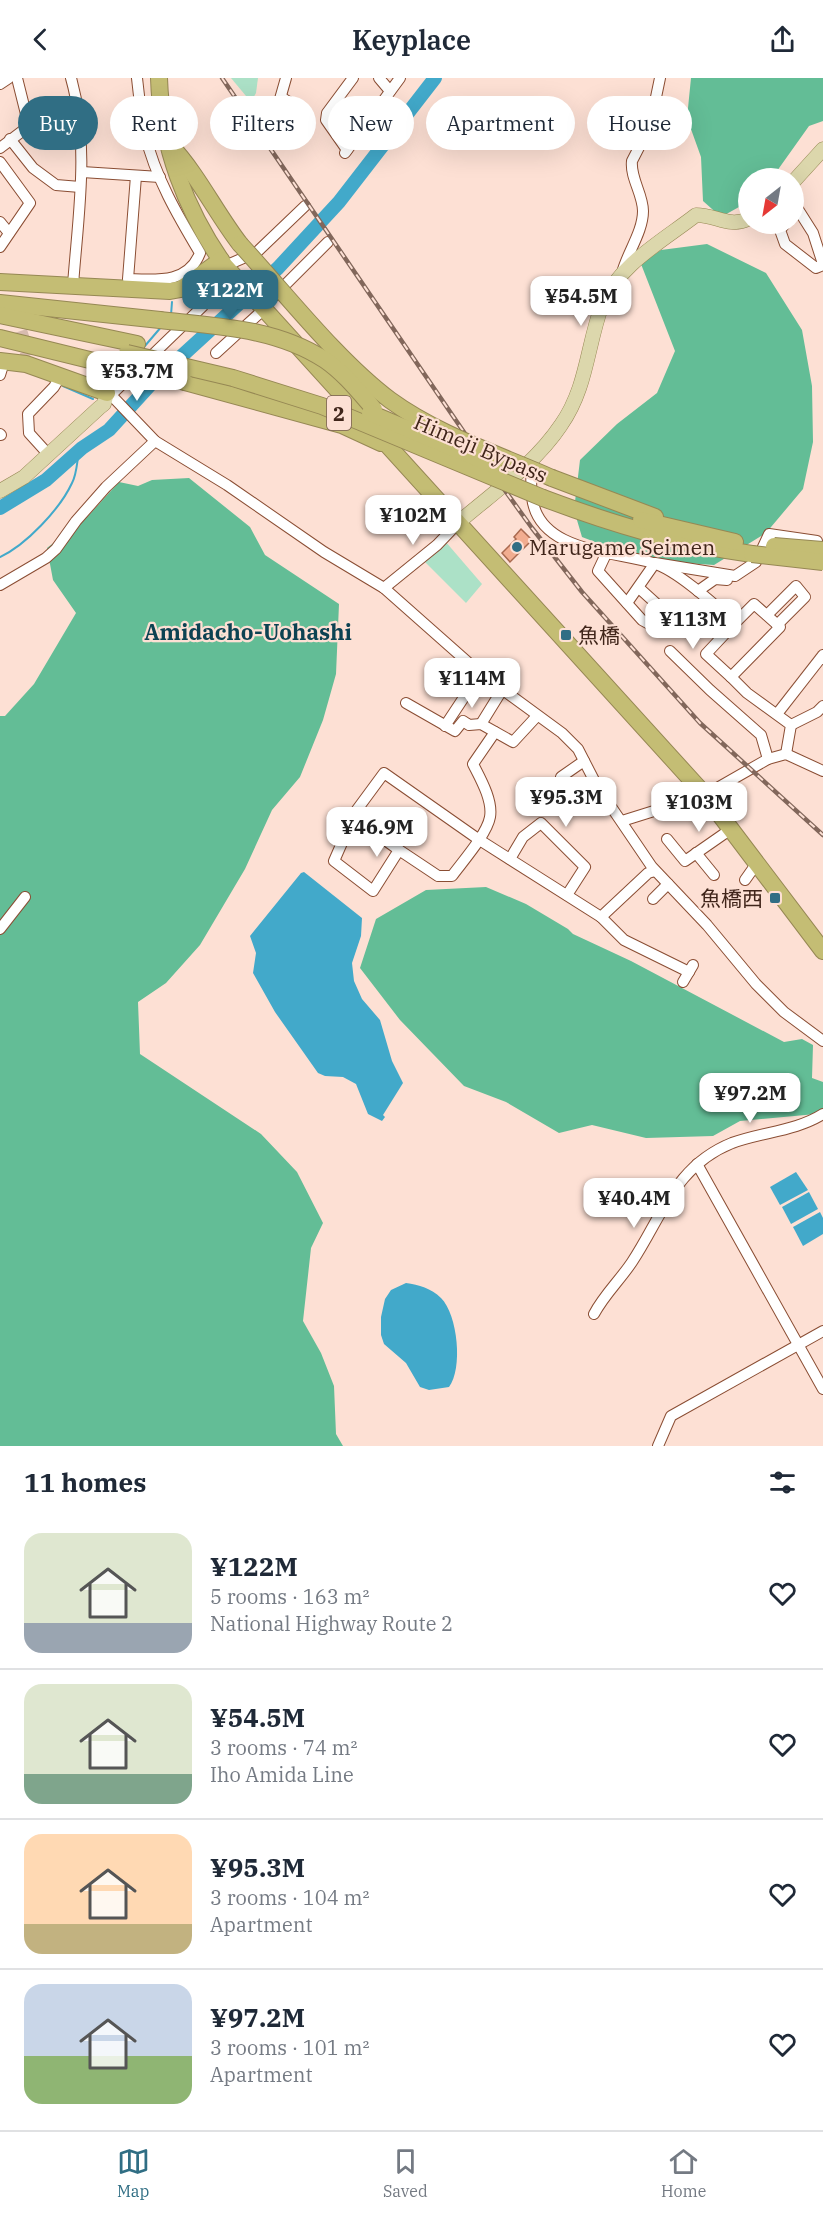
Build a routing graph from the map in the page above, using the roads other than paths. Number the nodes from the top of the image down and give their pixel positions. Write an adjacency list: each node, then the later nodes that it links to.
1 (9, 78): 11 (street)
2 (17, 78): 13 (street)
3 (71, 78): 14 (street)
4 (137, 78): 28 (street)
5 (159, 78): 15 (highway, 2)
6 (286, 78): 16 (street)
7 (353, 78): 12 (street)
8 (380, 78): 12 (street)
9 (400, 78): 12 (street)
10 (660, 78): 40 (street)
11 (0, 84)
12 (390, 91)
13 (22, 96)
14 (75, 96)
15 (161, 96)
16 (281, 96)
17 (18, 134): 18 (street)
18 (10, 139): 19 (street); 29 (street)
19 (0, 148)
20 (823, 149): 25 (main road)
21 (81, 150): 26 (street)
22 (170, 150): 39 (highway, 2)
23 (175, 150): 58 (highway, bridge)
24 (0, 162): 34 (street)
25 (804, 170)
26 (82, 172): 27 (street); 29 (street)
27 (136, 176): 28 (street); 28 (street)
28 (160, 177)
29 (80, 187): 42 (street)
30 (305, 206): 39 (street)
31 (804, 221): 38 (street)
32 (0, 222): 34 (street)
33 (738, 222): 40 (main road)
34 (9, 233): 37 (street)
35 (781, 234): 38 (street)
36 (328, 242): 45 (street)
37 (0, 247)
38 (823, 264)
39 (225, 266): 42 (highway); 45 (highway, 2)
40 (622, 273): 57 (main road)
41 (1, 280): 42 (highway); 43 (main road)
42 (72, 285)
43 (4, 301): 60 (highway, bridge)
44 (203, 306): 53 (street)
45 (263, 309): 50 (street); 55 (highway, 2)
46 (0, 315): 49 (highway, 2)
47 (0, 326): 49 (highway, 2)
48 (0, 338): 55 (highway, bridge)
49 (132, 348): 58 (highway, Himeji Bypass / 2, bridge)
50 (216, 353)
51 (2, 367): 52 (highway)
52 (58, 381): 53 (highway); 56 (street)
53 (111, 396): 54 (street); 56 (main road)
54 (155, 441): 68 (street); 69 (street)
55 (392, 449): 60 (highway, 2)
56 (48, 454): 59 (main road)
57 (533, 458): 60 (main road); 64 (street)
58 (547, 488): 62 (highway, Himeji Bypass / 2)
59 (0, 491)
60 (461, 520): 69 (street); 94 (highway, 2)
61 (823, 542): 66 (street)
62 (747, 547): 63 (highway, Himeji Bypass / 2, bridge); 65 (highway, Himeji Bypass / 2, bridge)
63 (823, 550)
64 (606, 554): 66 (street); 72 (street)
65 (823, 562)
66 (655, 563): 70 (street); 71 (street)
67 (735, 581): 71 (street)
68 (0, 585)
69 (384, 588): 78 (street)
70 (639, 588): 72 (street); 72 (street)
71 (698, 591): 74 (street)
72 (627, 603)
73 (767, 615): 74 (street); 75 (street); 75 (street)
74 (735, 624): 79 (street)
75 (777, 625): 79 (street)
76 (671, 654): 90 (street)
77 (823, 655): 83 (street)
78 (480, 673): 80 (street); 87 (street)
79 (731, 677): 83 (street)
80 (502, 690): 84 (street); 85 (street)
81 (406, 703): 87 (street)
82 (823, 706): 86 (street)
83 (777, 714): 86 (street)
84 (537, 716): 88 (street); 91 (street)
85 (481, 724): 87 (street); 88 (street)
86 (792, 725): 89 (street)
87 (445, 726)
88 (495, 732): 98 (street)
89 (786, 754): 90 (street); 92 (street)
90 (768, 759): 94 (street)
91 (584, 761): 93 (street); 96 (street)
92 (821, 766)
93 (561, 777)
94 (705, 795): 96 (street); 97 (highway, 2)
95 (353, 817): 98 (street); 100 (street); 100 (street)
96 (622, 821): 104 (street)
97 (731, 829): 101 (street); 103 (highway, 2)
98 (478, 839): 100 (street); 102 (street)
99 (668, 839): 101 (street)
100 (399, 850)
101 (696, 853): 105 (street)
102 (510, 859): 108 (street); 108 (street)
103 (757, 863): 106 (street); 113 (highway, 2)
104 (655, 871): 107 (street); 111 (street)
105 (714, 875)
106 (744, 880)
107 (668, 884): 110 (street); 115 (street)
108 (567, 895): 111 (street)
109 (25, 897): 112 (street)
110 (653, 899)
111 (601, 917): 114 (street)
112 (0, 929)
113 (821, 942)
114 (683, 982)
115 (823, 1041)
116 (823, 1114): 117 (street)
117 (697, 1164): 118 (street); 120 (street)
118 (594, 1314)
119 (823, 1331): 120 (street)
120 (798, 1345): 121 (street); 122 (street)
121 (823, 1389)
122 (658, 1446)

